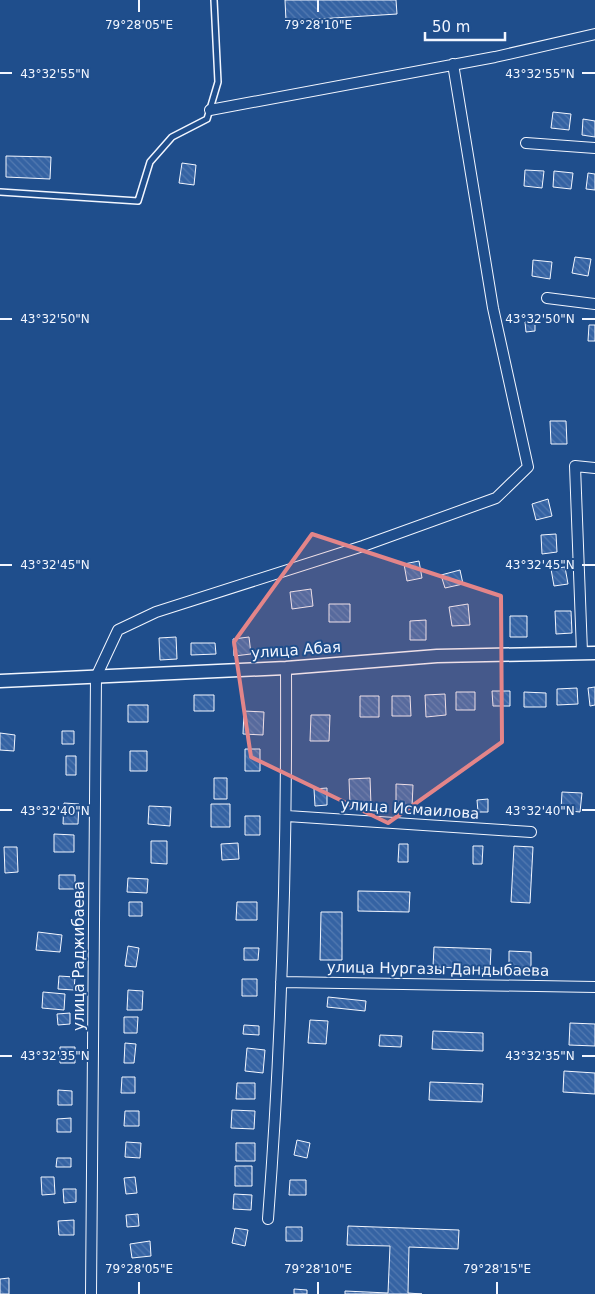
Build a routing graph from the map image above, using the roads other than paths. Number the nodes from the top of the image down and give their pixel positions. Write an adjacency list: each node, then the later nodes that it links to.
1 (214, 0): 4 (lane)
2 (595, 34): 3 (street)
3 (452, 64): 4 (street); 14 (street)
4 (210, 110): 7 (lane)
5 (526, 143): 6 (street)
6 (595, 148)
7 (0, 192)
8 (547, 298): 9 (street)
9 (595, 304)
10 (595, 468): 11 (street)
11 (582, 652): 12 (street, улица Абая); 13 (street, улица Абая)
12 (595, 653)
13 (286, 668): 14 (street, улица Абая); 16 (street)
14 (96, 678): 15 (street, улица Абая); 21 (street, улица Раджибаева)
15 (0, 681)
16 (287, 816): 17 (street, улица Исмаилова); 18 (street)
17 (531, 832)
18 (281, 982): 19 (street, улица Нургазы Дандыбаева); 20 (street)
19 (595, 987)
20 (268, 1219)
21 (91, 1294)

